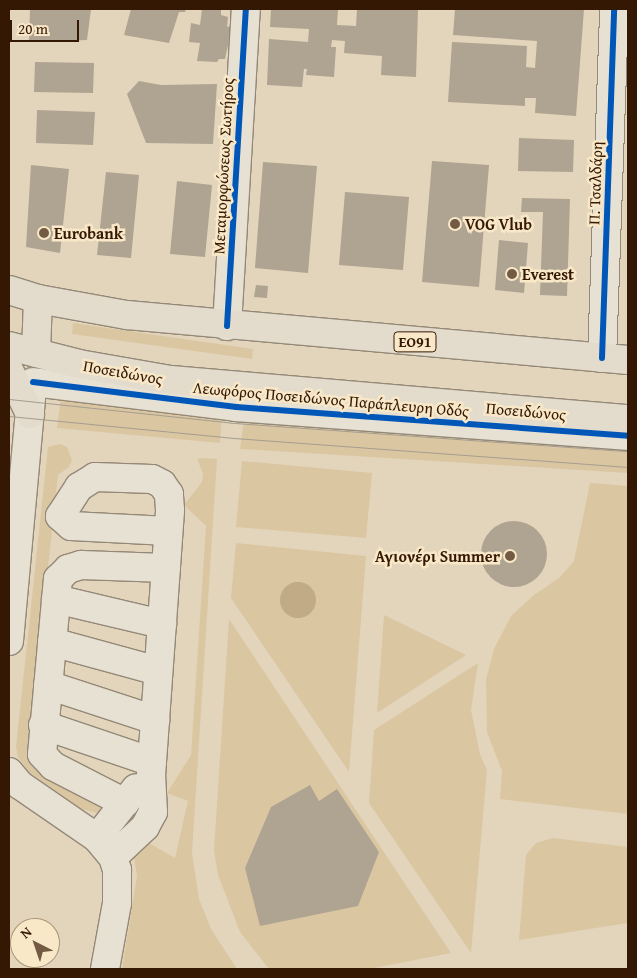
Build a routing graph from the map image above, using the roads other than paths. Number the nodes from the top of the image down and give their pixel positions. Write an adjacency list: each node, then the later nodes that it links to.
1 (246, 9): 5 (street, Μεταμορφώσεως Σωτήρος)
2 (614, 9): 8 (street, Π. Τσαλδάρη)
3 (9, 290): 4 (highway, ΕΟ91)
4 (38, 299): 5 (highway, ΕΟ91); 7 (highway)
5 (227, 326): 8 (highway, ΕΟ91)
6 (9, 346): 7 (highway, Ποσειδώνος)
7 (36, 353): 10 (street); 12 (highway, Ποσειδώνος)
8 (615, 359)
9 (9, 370): 11 (highway)
10 (32, 382): 11 (street); 13 (street, Λεωφόρος Ποσειδώνος Παράπλευρη Οδός)
11 (30, 414): 16 (street)
12 (628, 419)
13 (628, 436)
14 (168, 531): 15 (street)
15 (166, 568): 17 (street); 18 (street)
16 (11, 593): 19 (street)
17 (56, 599): 18 (street); 20 (street)
18 (162, 624): 21 (street)
19 (9, 642)
20 (52, 642): 21 (street); 22 (street)
21 (158, 671): 23 (street)
22 (48, 684): 23 (street); 24 (street)
23 (155, 720): 25 (street)
24 (43, 724): 25 (street); 27 (street)
25 (151, 769): 27 (street); 28 (street)
26 (9, 772): 28 (street)
27 (125, 803): 28 (street)
28 (105, 848): 29 (street)
29 (105, 969)

